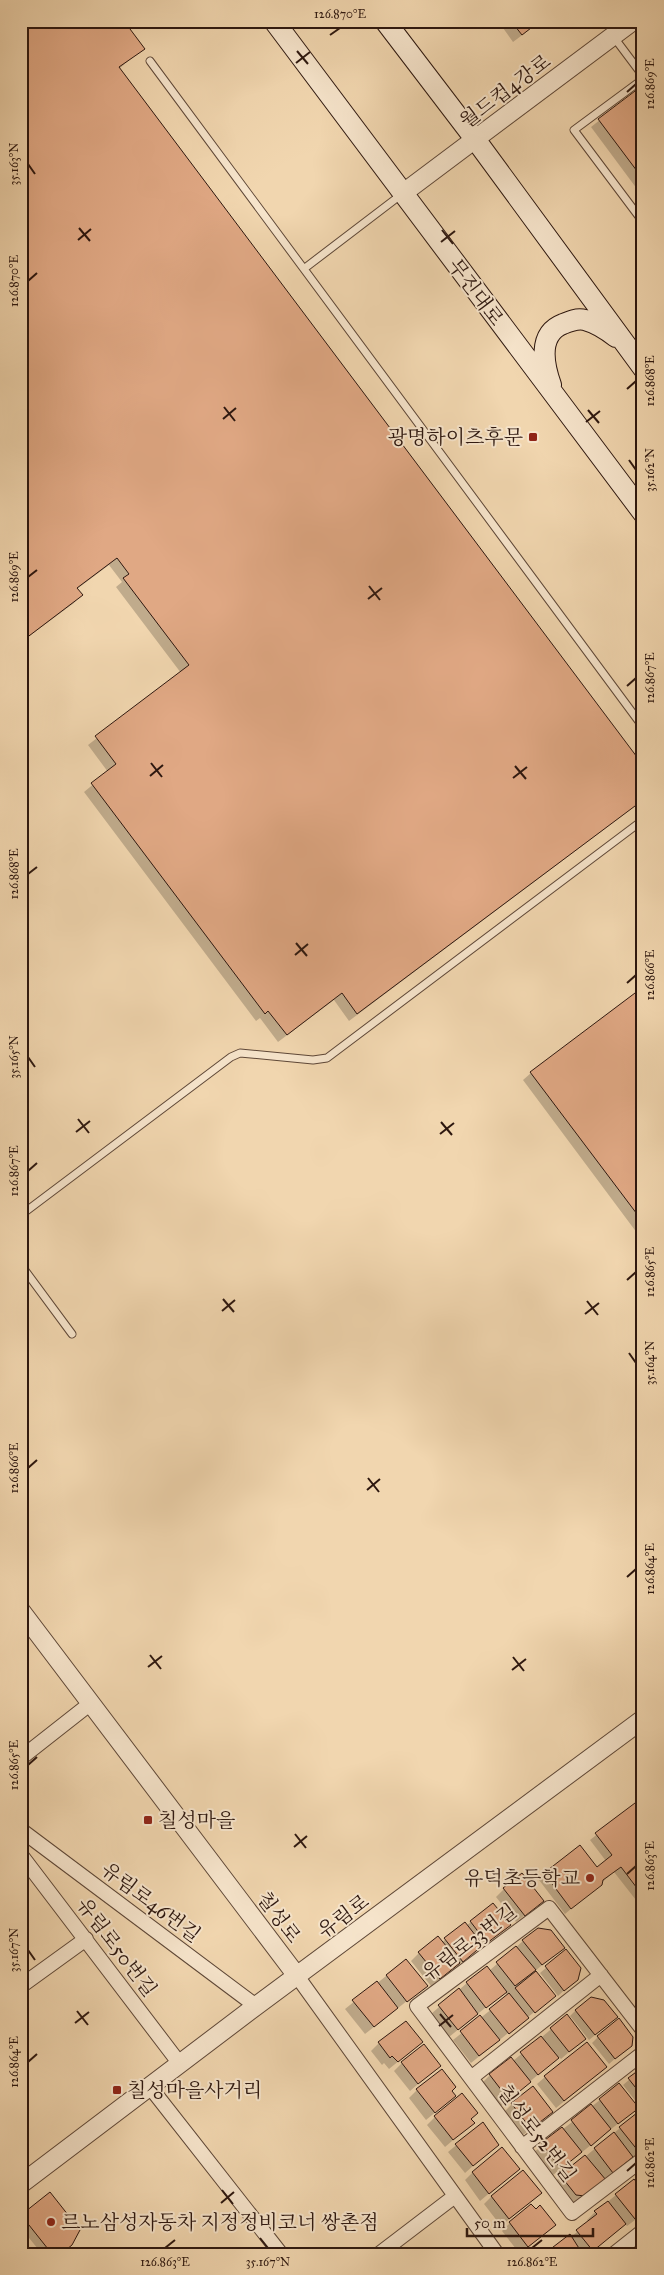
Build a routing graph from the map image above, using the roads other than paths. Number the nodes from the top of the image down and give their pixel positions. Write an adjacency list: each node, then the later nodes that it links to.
1 (274, 21): 8 (main road, 무진대로)
2 (385, 21): 7 (main road)
3 (633, 21): 4 (street, 월드컵4강로)
4 (613, 36): 6 (lane); 7 (street, 월드컵4강로)
5 (150, 61): 10 (lane)
6 (643, 77): 9 (lane)
7 (475, 139): 8 (street, 월드컵4강로); 11 (main road)
8 (402, 194): 10 (lane); 13 (main road, 무진대로)
9 (643, 222)
10 (305, 268): 15 (lane)
11 (624, 342): 12 (main road); 13 (main road)
12 (643, 368)
13 (556, 397): 14 (main road, 무진대로)
14 (643, 513)
15 (643, 727)
16 (643, 820): 17 (lane)
17 (21, 1215)
18 (21, 1265): 19 (lane)
19 (72, 1334)
20 (21, 1611): 21 (street, 칠성로)
21 (91, 1703): 23 (street); 27 (street, 칠성로)
22 (643, 1719): 27 (street, 유림로)
23 (21, 1758)
24 (21, 1830): 30 (street, 유림로46번길)
25 (21, 1855): 26 (street, 유림로50번길)
26 (86, 1939): 29 (street); 34 (street, 유림로50번길)
27 (297, 1976): 30 (street, 유림로); 40 (street, 칠성로)
28 (601, 1976): 31 (street, 유림로33번길); 32 (street, 유림로33번길); 35 (street)
29 (21, 1986)
30 (256, 2006): 34 (street, 유림로)
31 (417, 2006): 35 (street, 칠성로52번길)
32 (643, 2030)
33 (643, 2054): 37 (street)
34 (180, 2064): 36 (street, 유림로)
35 (471, 2078): 37 (street, 칠성로52번길)
36 (150, 2087): 39 (street, 유림로); 42 (street)
37 (522, 2147): 38 (street, 칠성로52번길)
38 (643, 2159)
39 (21, 2184)
40 (455, 2196): 43 (street); 44 (street, 칠성로)
41 (643, 2232): 45 (street)
42 (281, 2254)
43 (379, 2254)
44 (497, 2254)
45 (614, 2254)

